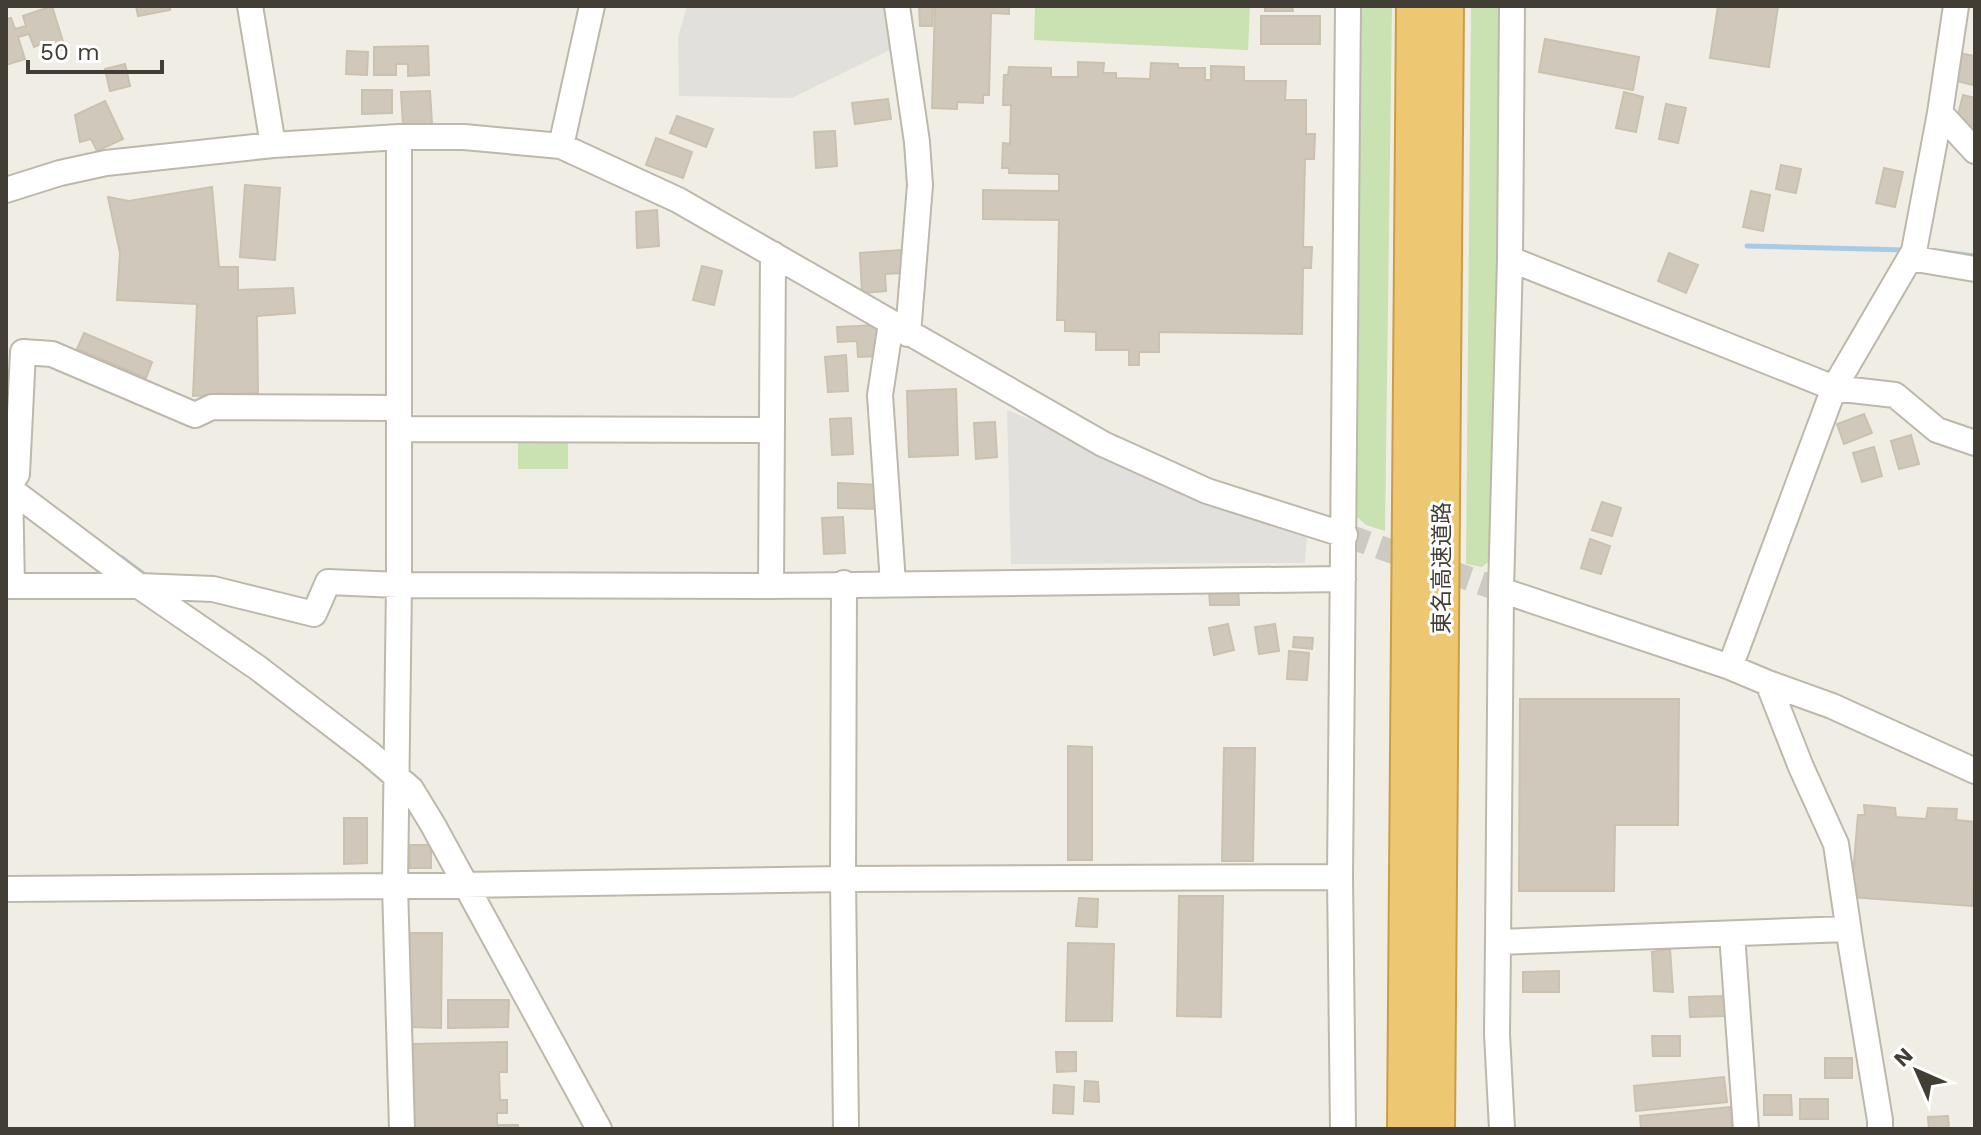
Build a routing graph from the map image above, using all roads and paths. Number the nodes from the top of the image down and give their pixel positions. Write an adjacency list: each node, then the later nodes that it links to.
1 (250, 6): 11 (street)
2 (592, 6): 12 (street)
3 (897, 6): 19 (street)
4 (1348, 6): 25 (street)
5 (1414, 6): 51 (highway, 東名高速道路)
6 (1446, 6): 46 (highway, 東名高速道路)
7 (1512, 6): 17 (street)
8 (1962, 23): 9 (street)
9 (1940, 113): 13 (street); 15 (street)
10 (399, 137): 11 (street); 12 (street); 21 (street)
11 (273, 145): 14 (street)
12 (561, 146): 16 (street)
13 (1975, 151)
14 (6, 190)
15 (1914, 249): 18 (street); 20 (street)
16 (773, 254): 19 (street); 22 (street)
17 (1510, 259): 20 (street); 33 (street)
18 (1975, 269)
19 (900, 328): 25 (street); 28 (street)
20 (1834, 388): 23 (street); 34 (street)
21 (399, 419): 22 (street); 24 (street); 29 (street)
22 (771, 430): 32 (street)
23 (1975, 443)
24 (11, 484): 30 (street); 31 (street)
25 (1345, 535): 26 (street)
26 (1343, 579): 28 (street); 38 (street)
27 (844, 583): 28 (street); 32 (street); 39 (street)
28 (893, 583)
29 (399, 585): 31 (street); 32 (street); 36 (street)
30 (9, 586): 31 (street)
31 (141, 586): 36 (street)
32 (771, 586)
33 (1501, 590): 34 (street); 45 (street)
34 (1730, 667): 35 (street)
35 (1768, 683): 37 (street); 43 (street)
36 (396, 767): 40 (street); 41 (street)
37 (1975, 771)
38 (1340, 877): 39 (street); 50 (street)
39 (843, 879): 40 (street); 49 (street)
40 (474, 885): 41 (street); 48 (street)
41 (395, 886): 42 (street); 47 (street)
42 (6, 889)
43 (1848, 929): 44 (street); 56 (street)
44 (1732, 934): 45 (street); 55 (street)
45 (1498, 942): 54 (street)
46 (1439, 949): 52 (highway, 東名高速道路); 53 (highway)
47 (402, 1129)
48 (599, 1129)
49 (846, 1129)
50 (1343, 1129)
51 (1405, 1129)
52 (1437, 1129)
53 (1448, 1129)
54 (1502, 1129)
55 (1746, 1129)
56 (1880, 1129)

